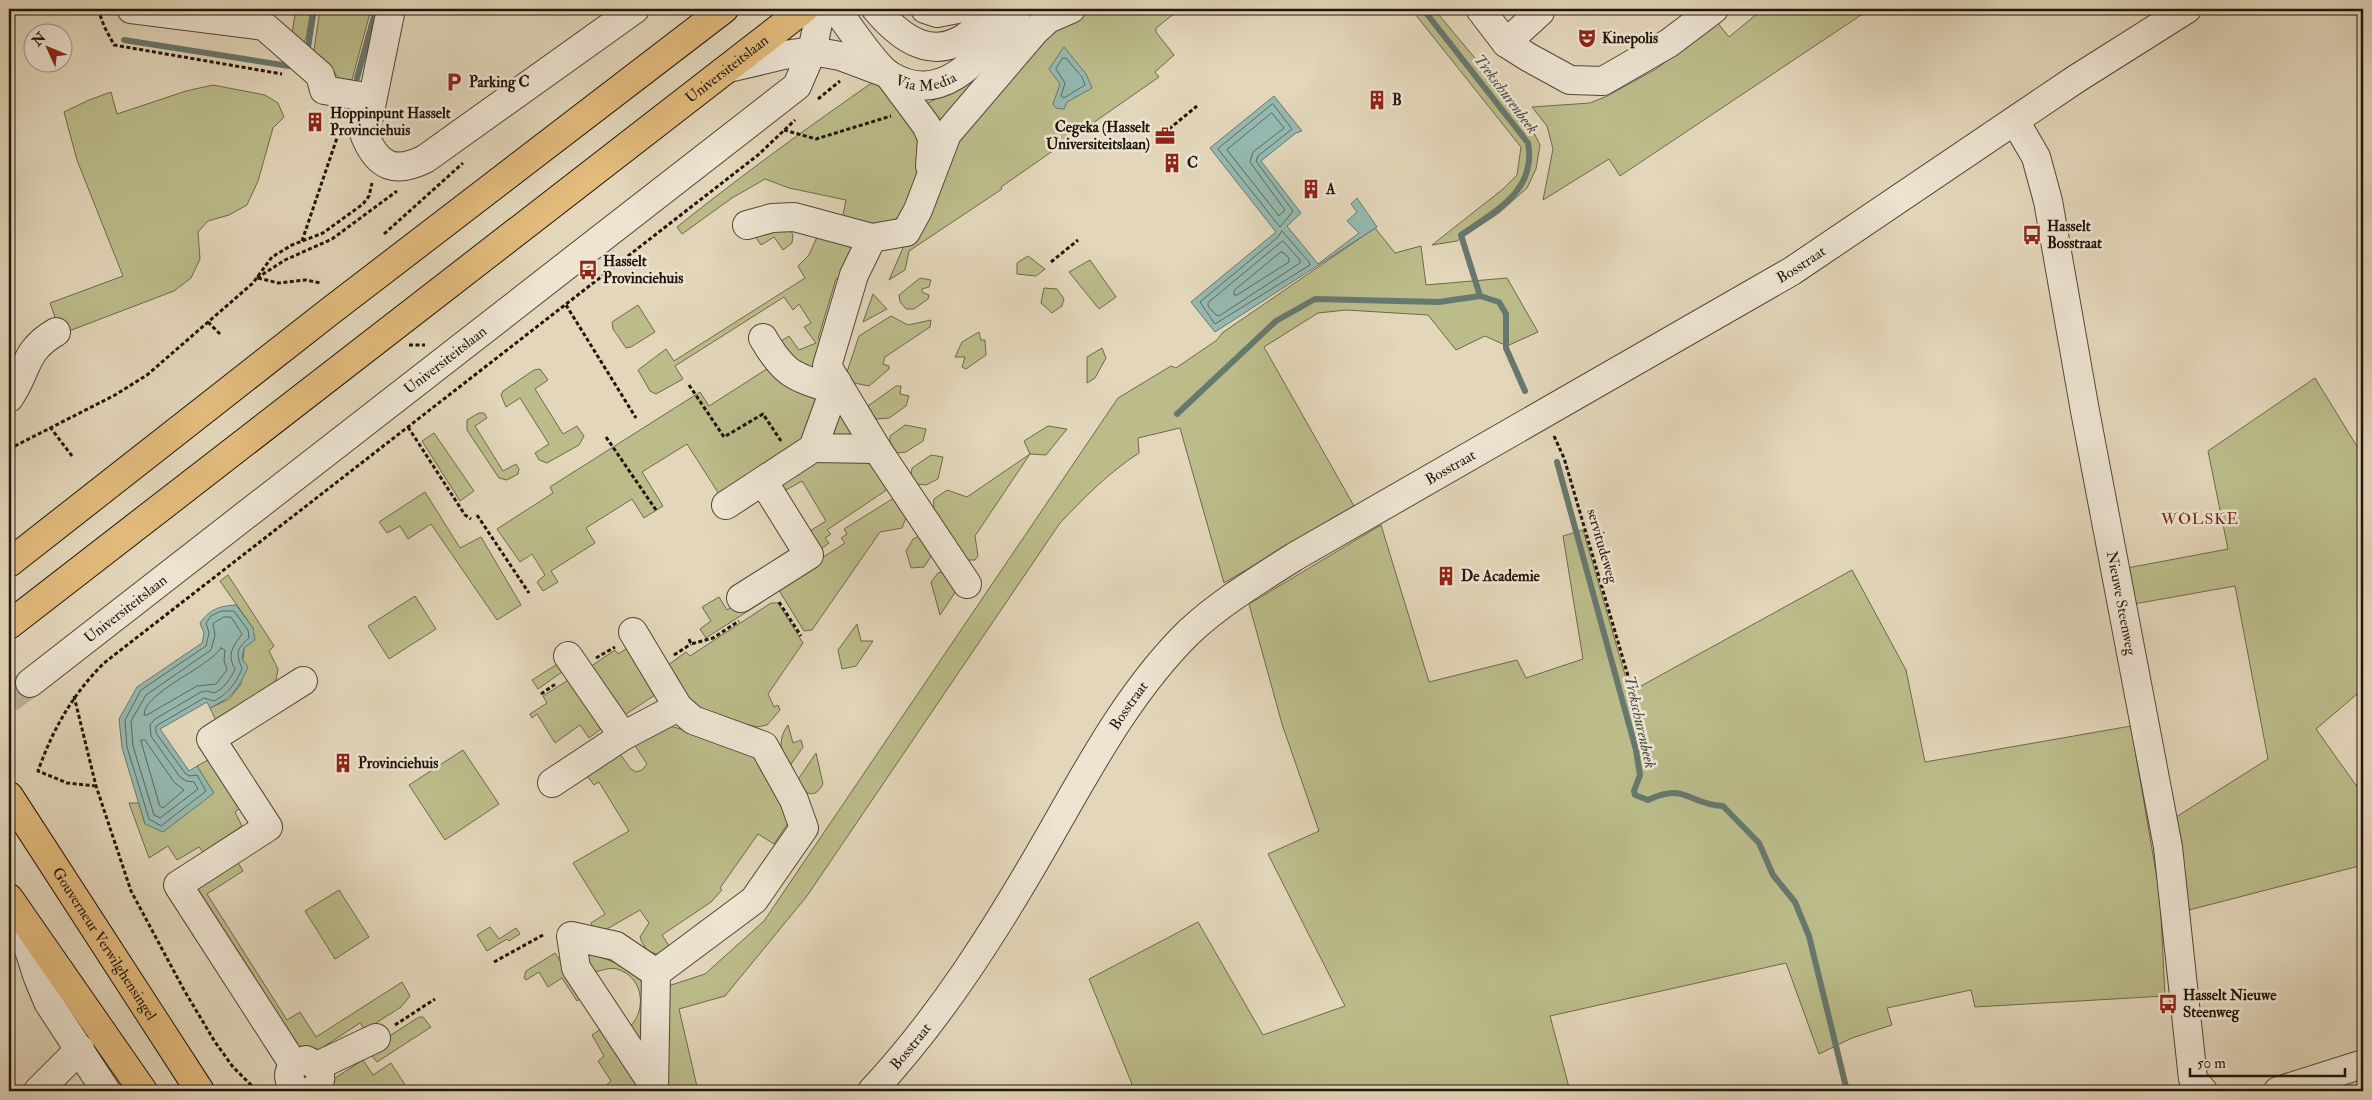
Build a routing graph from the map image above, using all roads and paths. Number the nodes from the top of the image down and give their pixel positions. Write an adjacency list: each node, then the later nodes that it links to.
1 (98, 9): 23 (path)
2 (131, 9): 26 (street)
3 (391, 9): 26 (street)
4 (635, 9): 26 (street)
5 (804, 9): 22 (highway, Universiteitslaan)
6 (821, 9): 21 (street, Universiteitslaan)
7 (836, 9): 20 (street, Via Media)
8 (925, 9): 9 (street)
9 (958, 9)
10 (991, 9): 16 (street, Via Media)
11 (1018, 9): 24 (street, Via Media)
12 (1071, 9): 33 (street)
13 (1480, 9): 19 (street)
14 (1714, 9): 19 (street)
15 (2187, 9): 29 (street, Bosstraat)
16 (883, 12): 20 (street)
17 (1540, 12): 19 (street)
18 (716, 13): 64 (highway)
19 (1506, 42)
20 (851, 49): 21 (street); 24 (street, Via Media); 25 (street)
21 (812, 52): 22 (street); 25 (street, Universiteitslaan)
22 (729, 68): 68 (highway, Universiteitslaan)
23 (284, 74)
24 (888, 74): 28 (street)
25 (797, 86): 77 (street, Universiteitslaan)
26 (372, 98)
27 (1197, 106): 31 (path)
28 (912, 108): 33 (street); 42 (path)
29 (2015, 121): 50 (street, Bosstraat); 102 (street, Nieuwe Steenweg)
30 (342, 124): 38 (path)
31 (1169, 129)
32 (373, 181): 38 (path)
33 (928, 182): 36 (street)
34 (399, 190): 40 (path)
35 (747, 225): 36 (street)
36 (872, 238): 48 (street)
37 (1078, 240): 39 (path)
38 (302, 241): 40 (path)
39 (1051, 262)
40 (256, 278): 41 (path); 43 (path)
41 (321, 283)
42 (566, 305): 51 (path); 53 (path)
43 (208, 322): 45 (path); 52 (path)
44 (56, 332): 49 (street)
45 (220, 334)
46 (763, 338): 48 (street)
47 (689, 385): 57 (path)
48 (836, 386): 56 (street); 57 (street)
49 (9, 398)
50 (1544, 415): 78 (path, servitudeweg); 101 (street, Bosstraat)
51 (636, 418)
52 (50, 427): 55 (path); 58 (path)
53 (408, 427): 63 (path); 79 (path)
54 (606, 437): 61 (path)
55 (9, 449)
56 (877, 449): 57 (street); 66 (street)
57 (804, 454): 59 (street)
58 (72, 456)
59 (763, 481): 60 (street); 65 (street)
60 (726, 505)
61 (656, 510)
62 (477, 515): 67 (path)
63 (471, 518)
64 (13, 557)
65 (766, 583): 69 (street); 72 (path)
66 (967, 584)
67 (529, 593)
68 (39, 602): 70 (highway, Universiteitslaan); 74 (highway)
69 (742, 608): 73 (path)
70 (9, 625)
71 (633, 632): 80 (street)
72 (801, 636)
73 (689, 639)
74 (9, 641)
75 (568, 656): 81 (street)
76 (303, 681): 94 (street)
77 (30, 683)
78 (1631, 686)
79 (74, 696): 83 (path); 83 (path)
80 (678, 707): 81 (street); 88 (street)
81 (624, 736): 82 (street)
82 (552, 783)
83 (96, 786): 100 (path)
84 (9, 796): 99 (highway, Gouverneur Verwilghensingel)
85 (13, 904): 92 (street); 98 (highway)
86 (543, 935): 87 (path)
87 (494, 962)
88 (656, 973): 95 (street); 95 (street)
89 (436, 999): 90 (path)
90 (404, 1020)
91 (376, 1038): 94 (street)
92 (80, 1049): 96 (street); 97 (street)
93 (2363, 1064): 103 (street)
94 (300, 1082)
95 (654, 1089)
96 (38, 1091)
97 (106, 1091)
98 (143, 1091)
99 (200, 1091)
100 (257, 1091)
101 (872, 1091)
102 (2203, 1091)
103 (2278, 1091)

